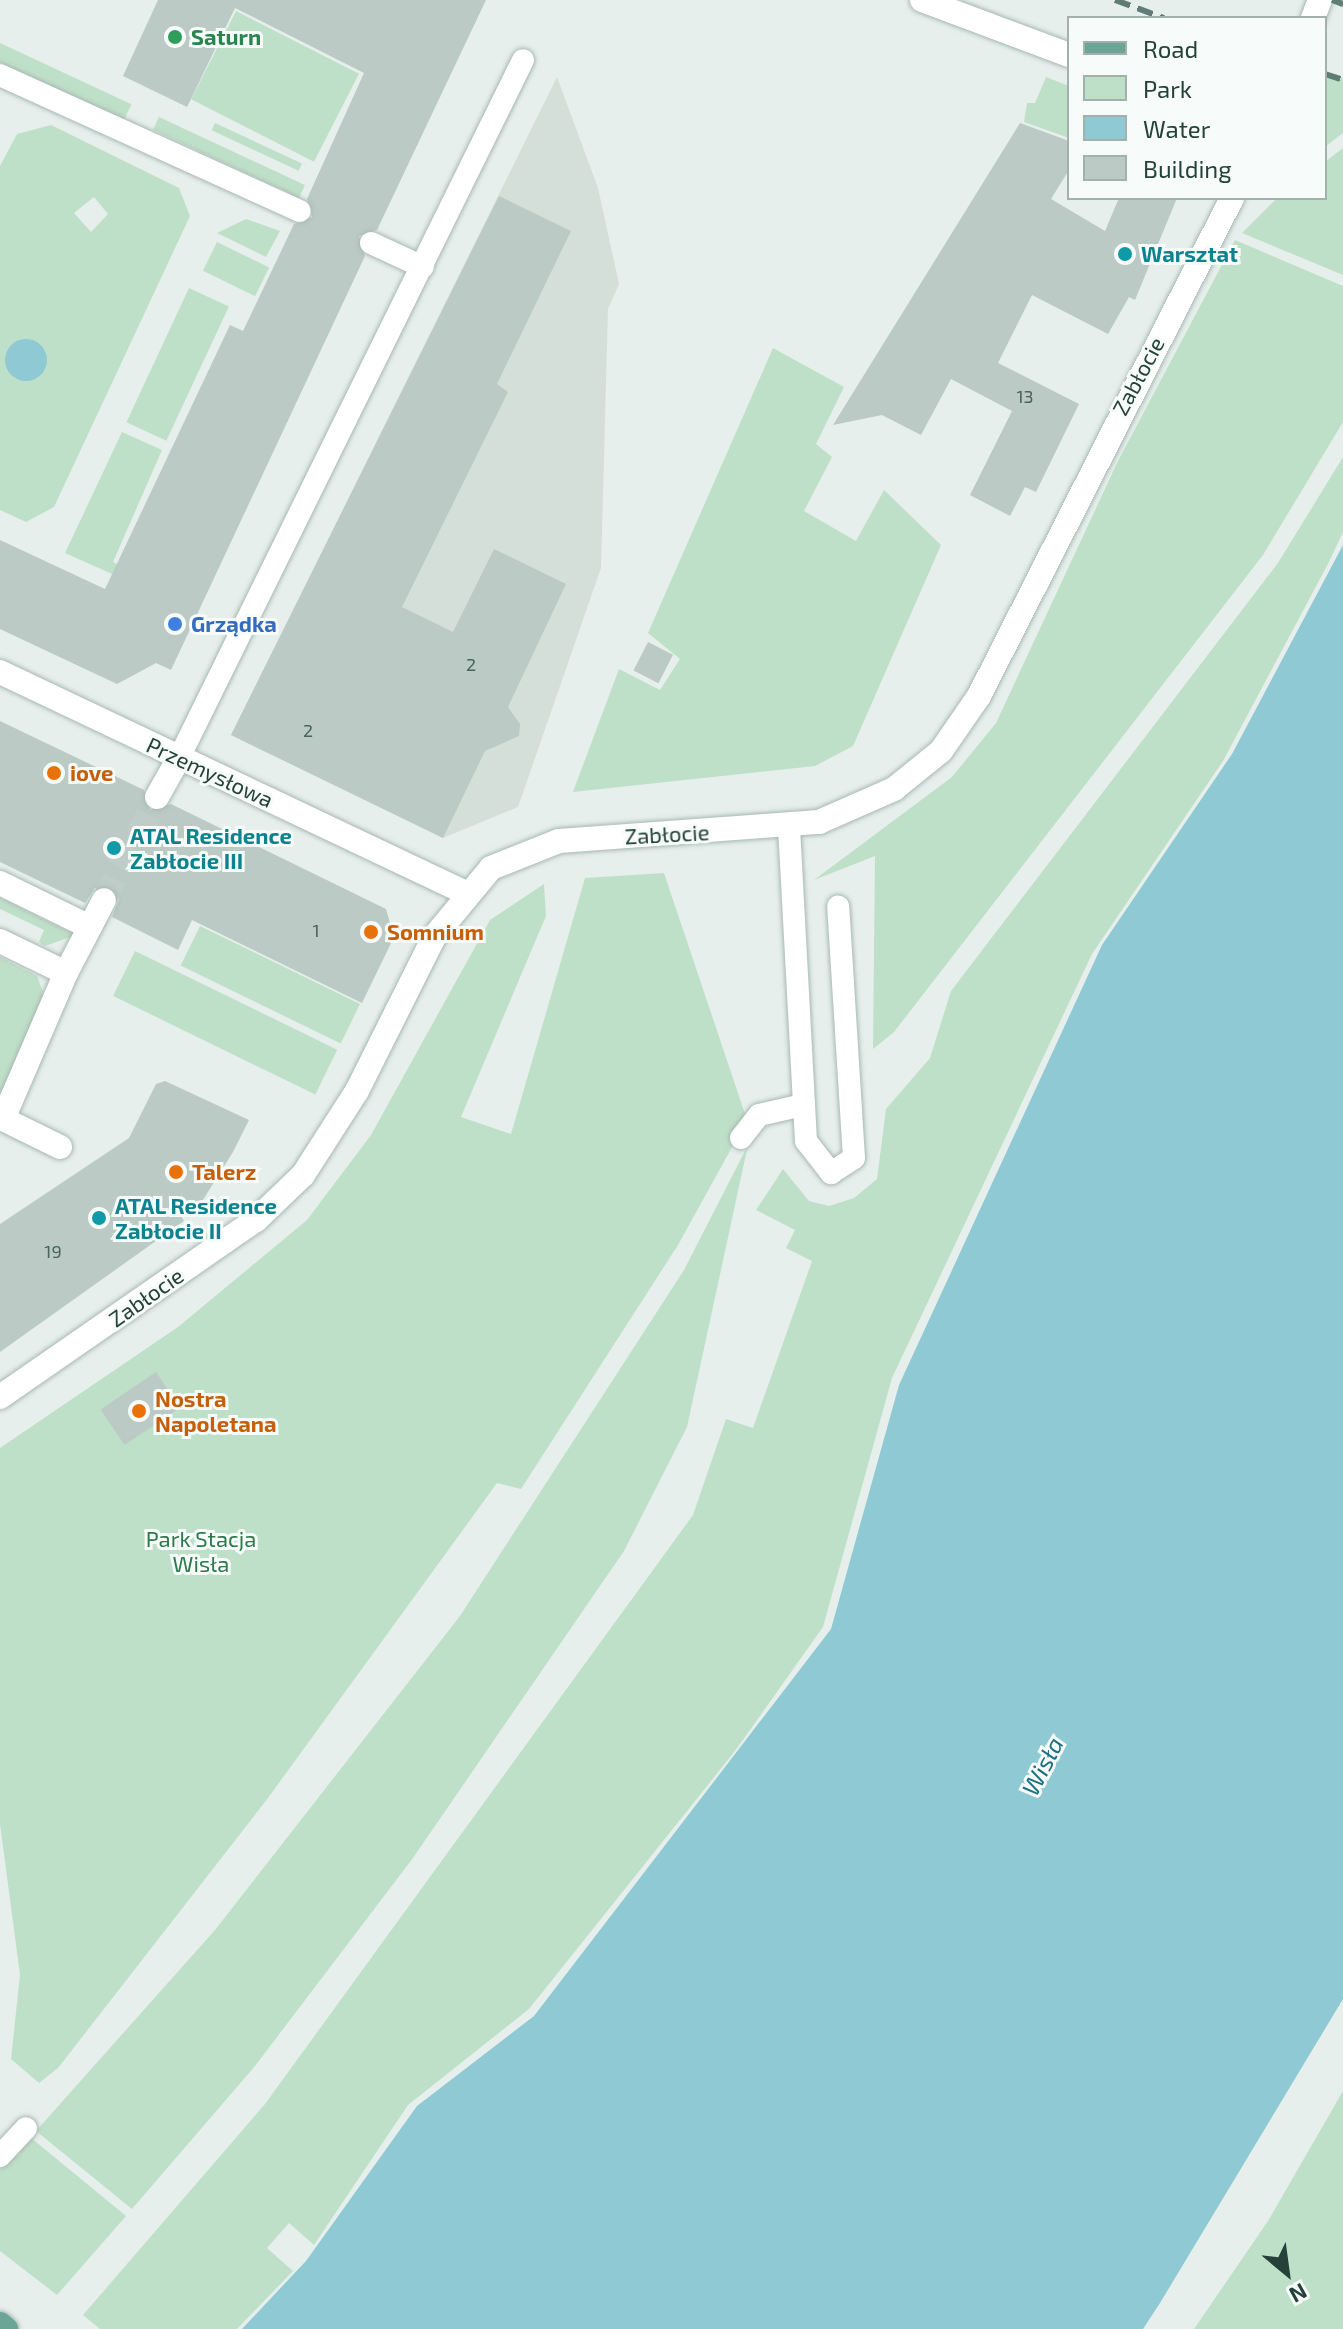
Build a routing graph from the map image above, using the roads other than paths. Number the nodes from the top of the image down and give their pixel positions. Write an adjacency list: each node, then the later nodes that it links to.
1 (922, 0): 2 (street)
2 (1067, 54)
3 (523, 60): 8 (lane)
4 (0, 75): 6 (lane)
5 (1231, 200): 12 (street, Zabłocie)
6 (300, 211)
7 (371, 243): 8 (lane)
8 (423, 267): 10 (lane)
9 (0, 672): 10 (street, Przemysłowa)
10 (179, 758): 11 (street); 14 (street, Przemysłowa)
11 (157, 797)
12 (789, 827): 14 (street, Zabłocie); 20 (lane)
13 (0, 883): 17 (street)
14 (464, 892): 24 (street, Zabłocie)
15 (104, 900): 17 (street)
16 (838, 907): 20 (lane)
17 (90, 927): 19 (street)
18 (0, 941): 19 (street)
19 (66, 973): 21 (street)
20 (803, 1105): 22 (lane)
21 (2, 1120): 23 (street)
22 (741, 1138)
23 (60, 1147)
24 (0, 1397)
25 (26, 2128): 26 (lane)
26 (0, 2156)
27 (0, 2324): 28 (main road)
28 (6, 2329)

